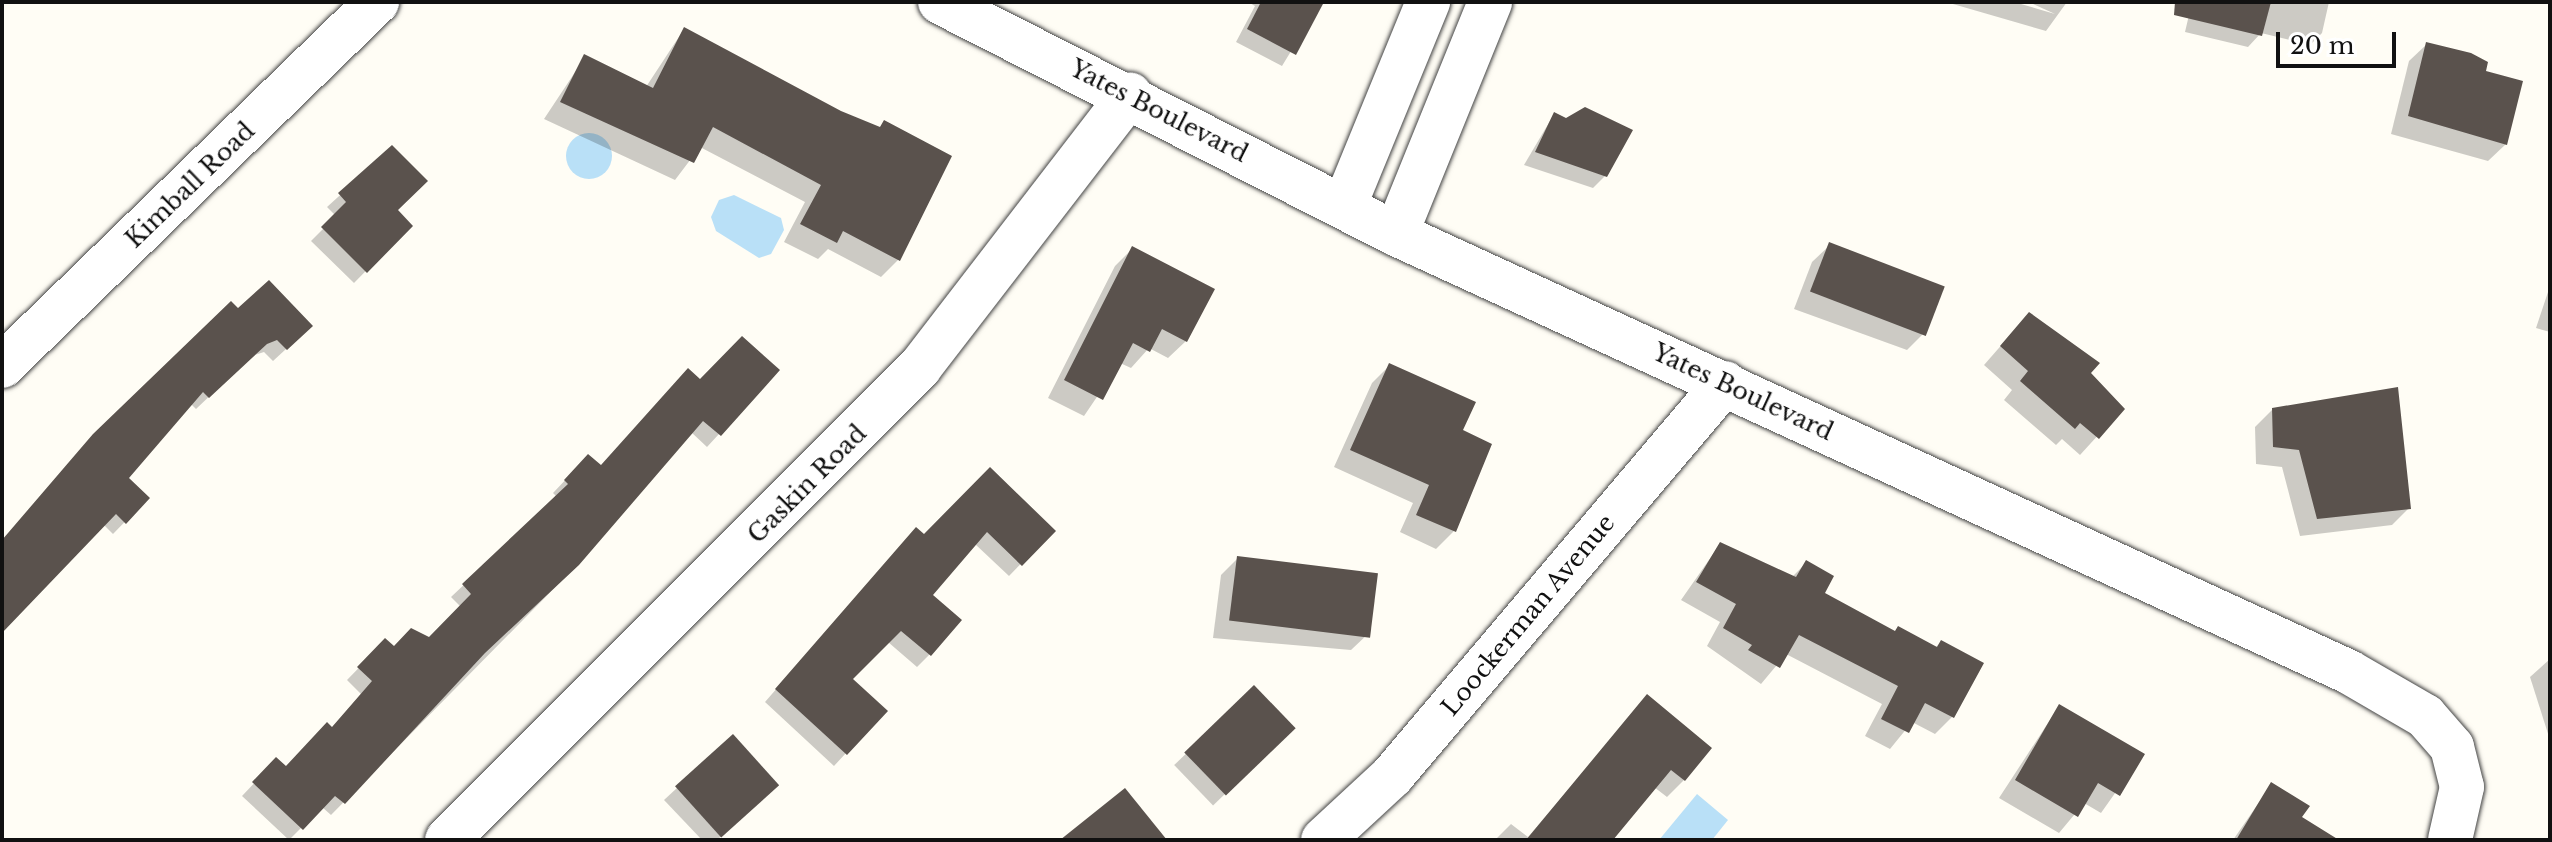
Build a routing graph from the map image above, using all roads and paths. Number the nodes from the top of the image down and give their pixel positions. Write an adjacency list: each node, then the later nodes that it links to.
1 (377, 2): 8 (street, Kimball Road)
2 (940, 2): 5 (street, Yates Boulevard)
3 (1428, 2): 6 (street)
4 (1490, 2): 7 (street)
5 (1130, 94): 6 (street, Yates Boulevard); 10 (street, Gaskin Road)
6 (1344, 207): 7 (street, Yates Boulevard)
7 (1396, 234): 9 (street, Yates Boulevard)
8 (2, 366)
9 (1725, 383): 11 (street, Loockerman Avenue); 12 (street, Yates Boulevard)
10 (447, 840)
11 (1323, 840)
12 (2450, 840)

